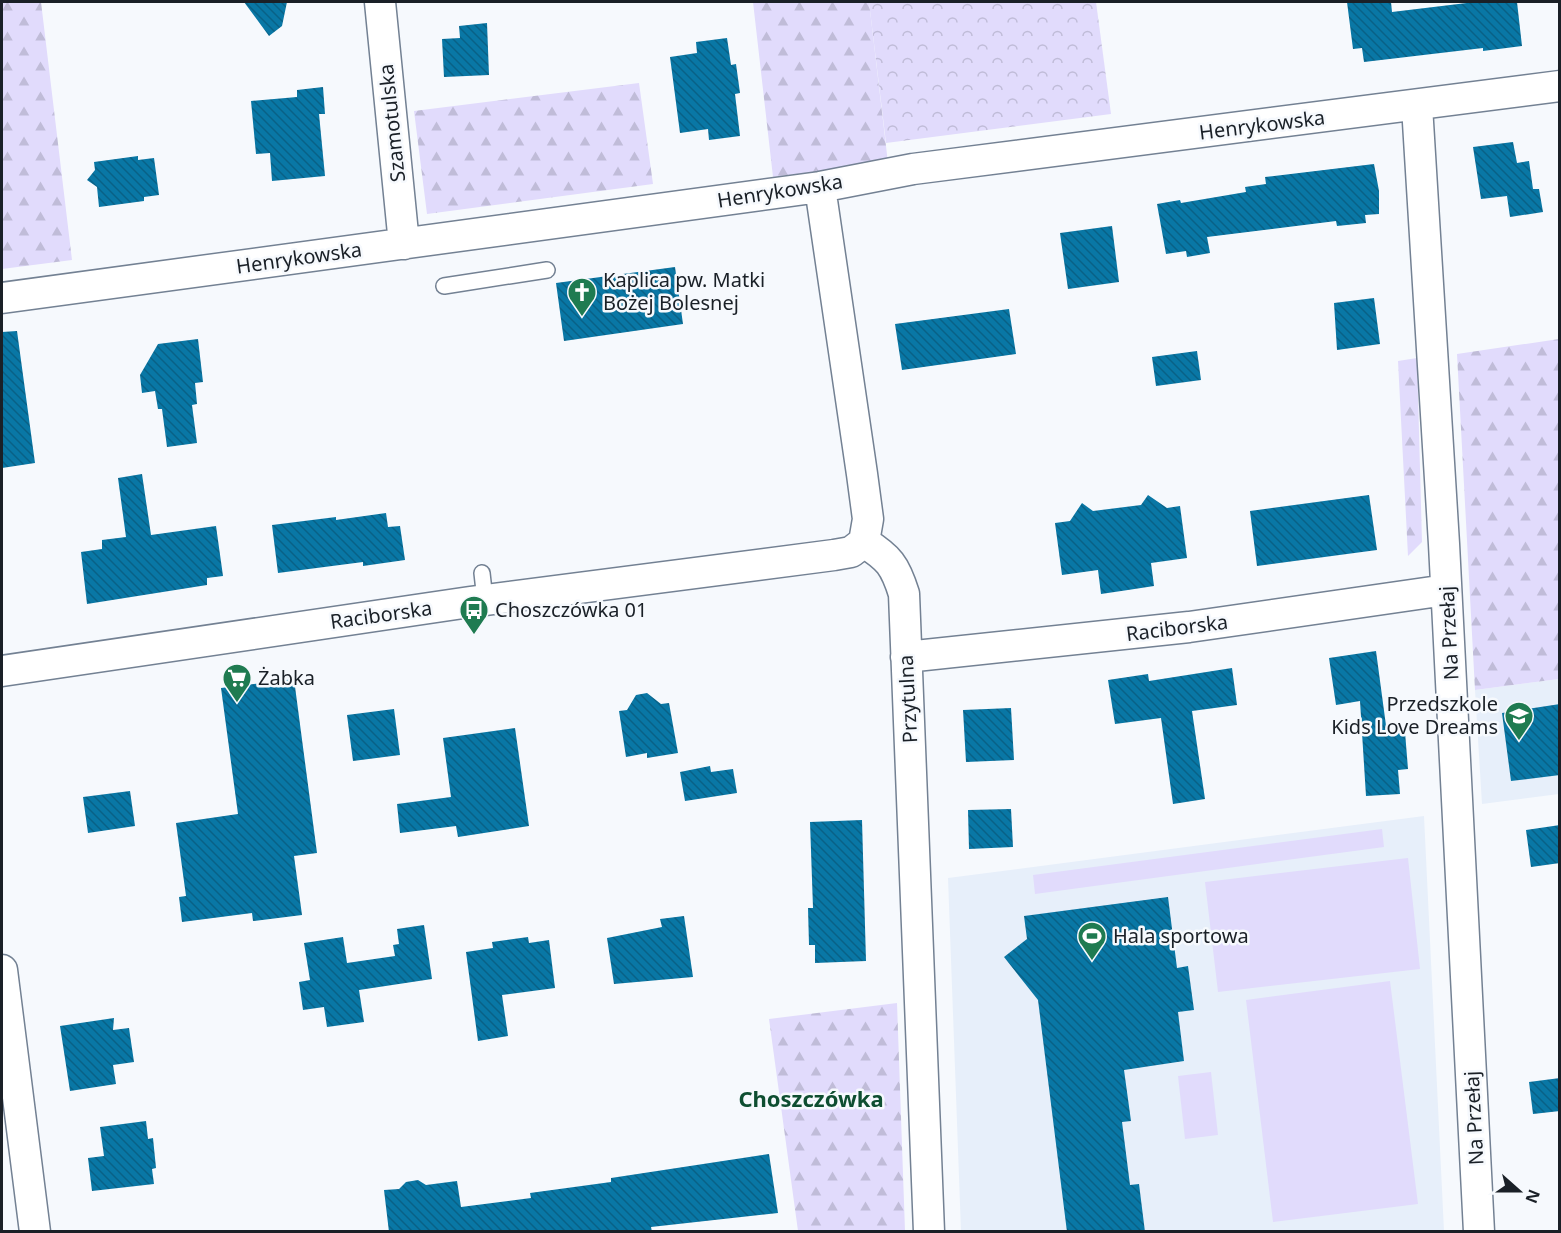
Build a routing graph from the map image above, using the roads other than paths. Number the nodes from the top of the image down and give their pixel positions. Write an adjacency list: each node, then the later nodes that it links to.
1 (380, 2): 5 (street, Szamotulska)
2 (1560, 86): 3 (street, Henrykowska)
3 (1417, 106): 4 (street, Henrykowska); 10 (street, Na Przełaj)
4 (820, 187): 5 (street, Henrykowska); 9 (street)
5 (404, 244): 8 (street, Henrykowska)
6 (547, 270): 7 (lane)
7 (444, 286)
8 (2, 298)
9 (864, 542): 11 (street, Przytulna); 12 (street, Raciborska)
10 (1446, 590): 11 (street, Raciborska); 16 (street, Na Przełaj)
11 (906, 657): 15 (street, Przytulna)
12 (2, 671)
13 (2, 970): 14 (street)
14 (35, 1232)
15 (929, 1232)
16 (1479, 1232)

